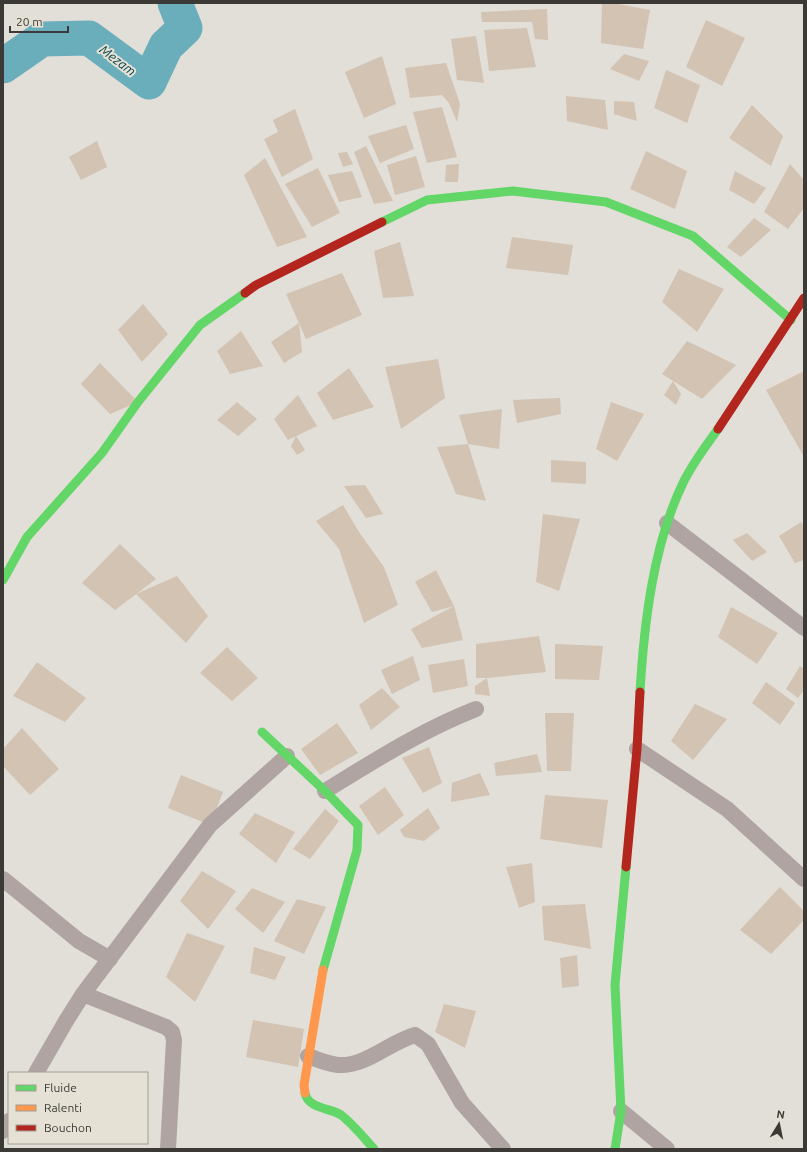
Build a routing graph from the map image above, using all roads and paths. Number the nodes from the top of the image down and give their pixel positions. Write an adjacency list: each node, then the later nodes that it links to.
1 (804, 298): 2 (street)
2 (790, 320): 3 (street); 4 (street)
3 (667, 523): 5 (street); 8 (street)
4 (3, 580)
5 (804, 628)
6 (476, 709): 10 (street)
7 (262, 732): 9 (street)
8 (637, 749): 11 (street); 17 (street)
9 (287, 756): 10 (street); 13 (street)
10 (325, 792): 15 (street)
11 (804, 878)
12 (3, 879): 13 (street)
13 (110, 959): 14 (street)
14 (83, 994): 16 (street); 18 (street)
15 (308, 1056): 19 (street); 20 (street)
16 (37, 1072)
17 (621, 1111): 21 (street); 22 (street)
18 (168, 1149)
19 (374, 1149)
20 (503, 1149)
21 (615, 1149)
22 (667, 1149)

